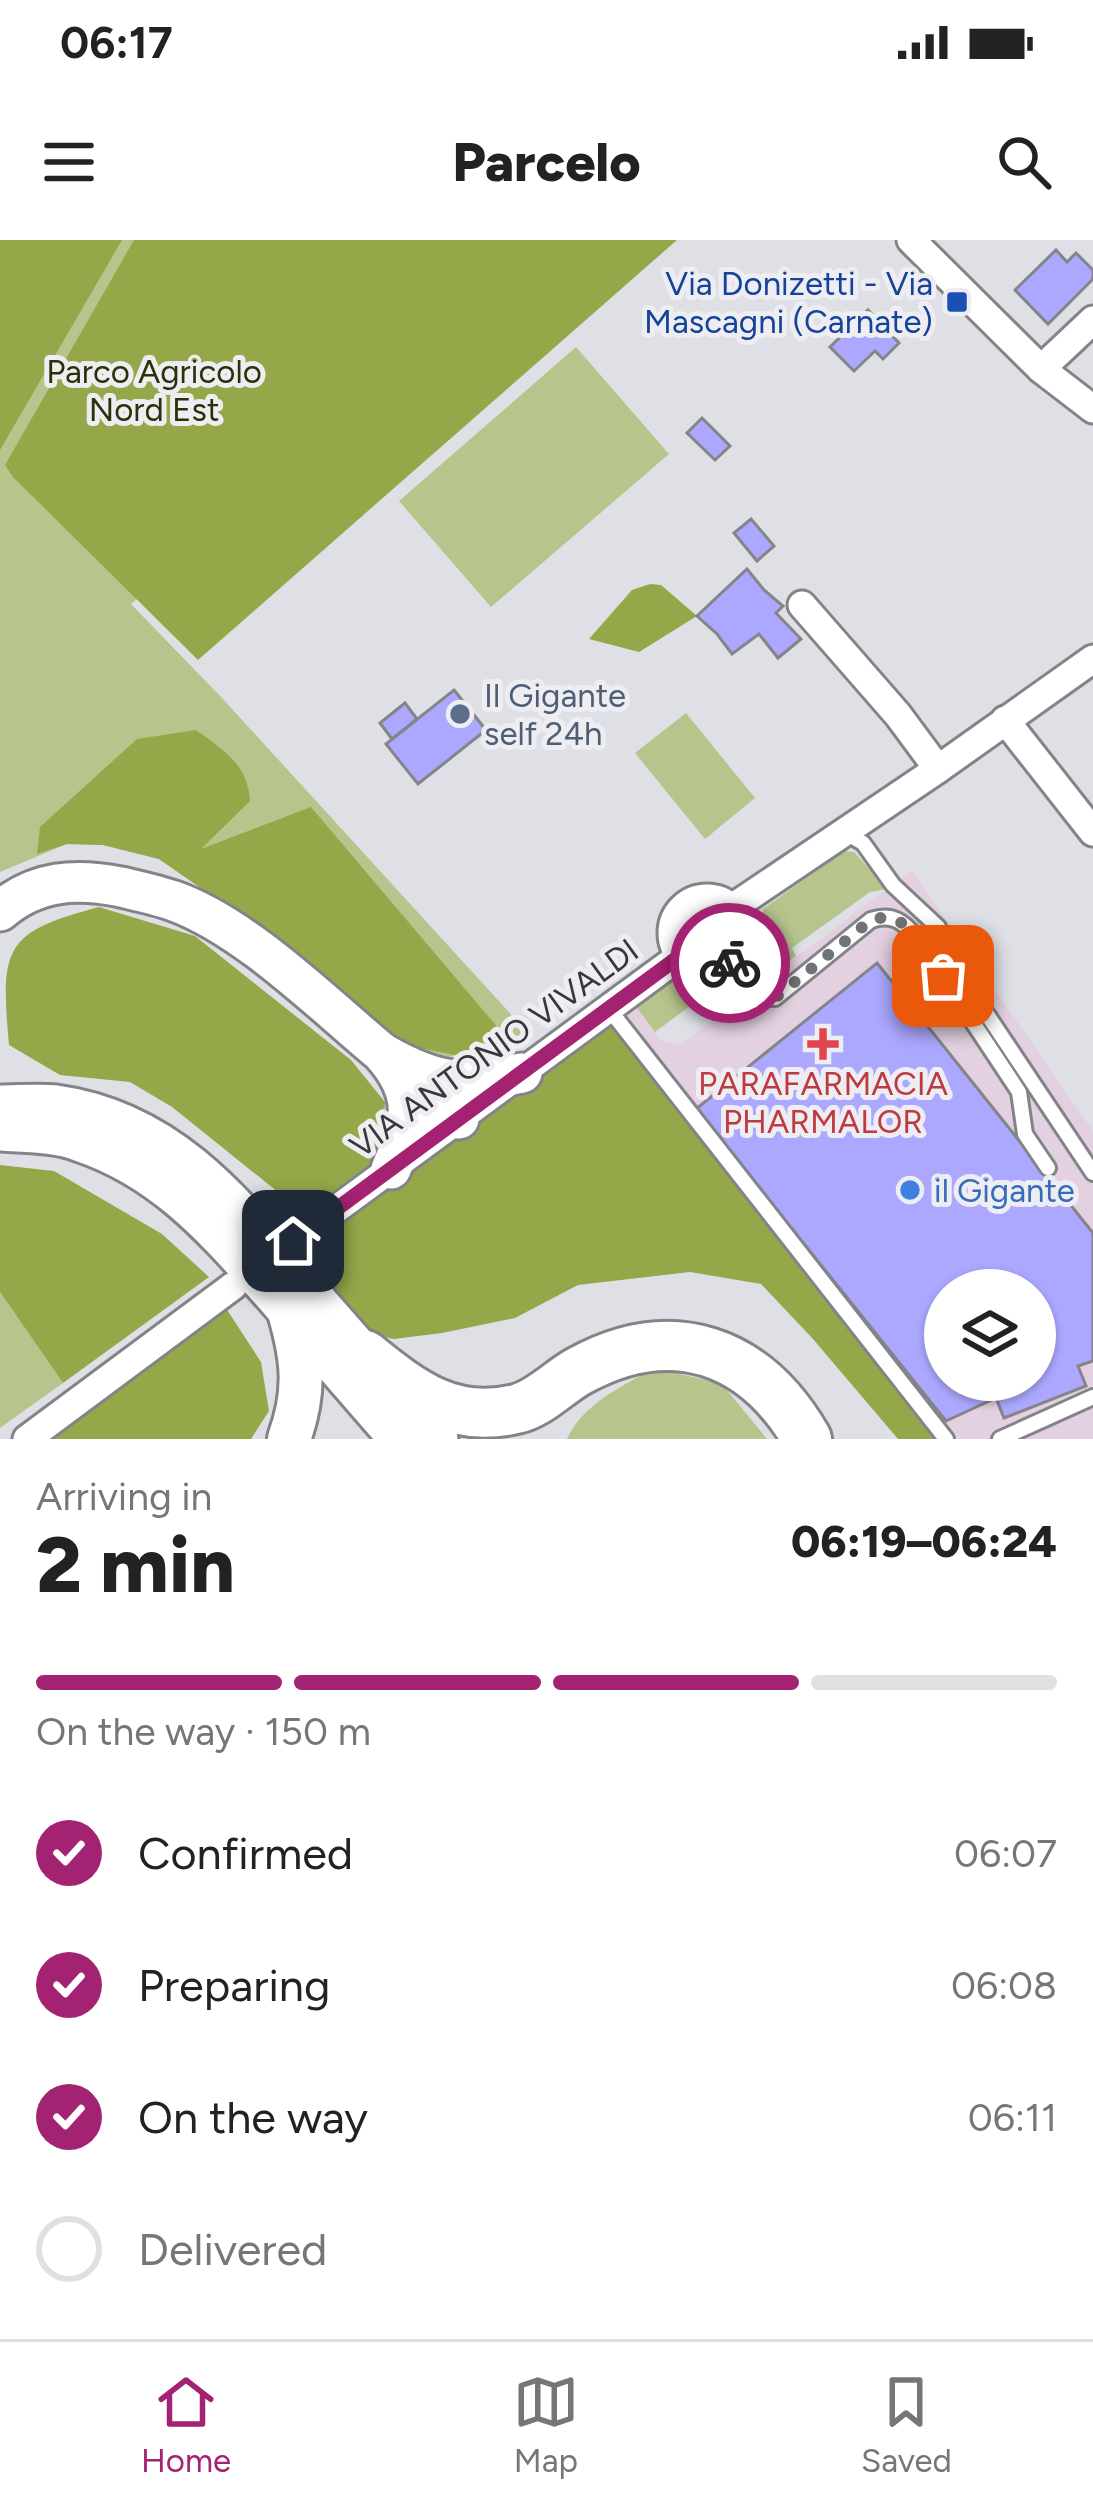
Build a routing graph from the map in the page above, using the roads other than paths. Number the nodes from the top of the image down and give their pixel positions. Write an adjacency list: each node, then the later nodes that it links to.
1 (911, 240): 3 (street)
2 (1093, 320): 3 (street)
3 (1041, 369): 4 (street)
4 (1093, 409)
5 (802, 604): 8 (street)
6 (1093, 658): 7 (street, VIA ANTONIO VIVALDI)
7 (1005, 720): 8 (street, VIA ANTONIO VIVALDI); 10 (street)
8 (938, 769): 9 (street, VIA ANTONIO VIVALDI)
9 (842, 831): 11 (street, VIA ANTONIO VIVALDI); 25 (lane)
10 (1093, 832)
11 (731, 908): 13 (street, VIA ANTONIO VIVALDI); 14 (street)
12 (0, 911): 18 (main road)
13 (680, 956): 14 (street, VIA ANTONIO VIVALDI); 15 (street, VIA ANTONIO VIVALDI)
14 (728, 961): 24 (lane)
15 (609, 1009): 16 (street, VIA ANTONIO VIVALDI); 38 (lane)
16 (522, 1072): 18 (main road); 21 (street, VIA ANTONIO VIVALDI)
17 (0, 1076): 20 (main road)
18 (421, 1083): 21 (main road); 23 (main road)
19 (0, 1106): 20 (main road)
20 (64, 1119): 22 (main road); 28 (main road); 29 (main road)
21 (459, 1119): 23 (street, VIA ANTONIO VIVALDI)
22 (0, 1131)
23 (391, 1168): 26 (street, VIA ANTONIO VIVALDI)
24 (1048, 1168)
25 (1093, 1173)
26 (293, 1241)
27 (233, 1286): 32 (street)
28 (289, 1312): 33 (main road); 34 (main road)
29 (365, 1355): 30 (highway); 35 (main road)
30 (604, 1359): 36 (highway); 37 (highway)
31 (1093, 1397): 39 (lane)
32 (27, 1439)
33 (289, 1439)
34 (399, 1439)
35 (438, 1439)
36 (539, 1439)
37 (808, 1439)
38 (946, 1439)
39 (1000, 1439)

